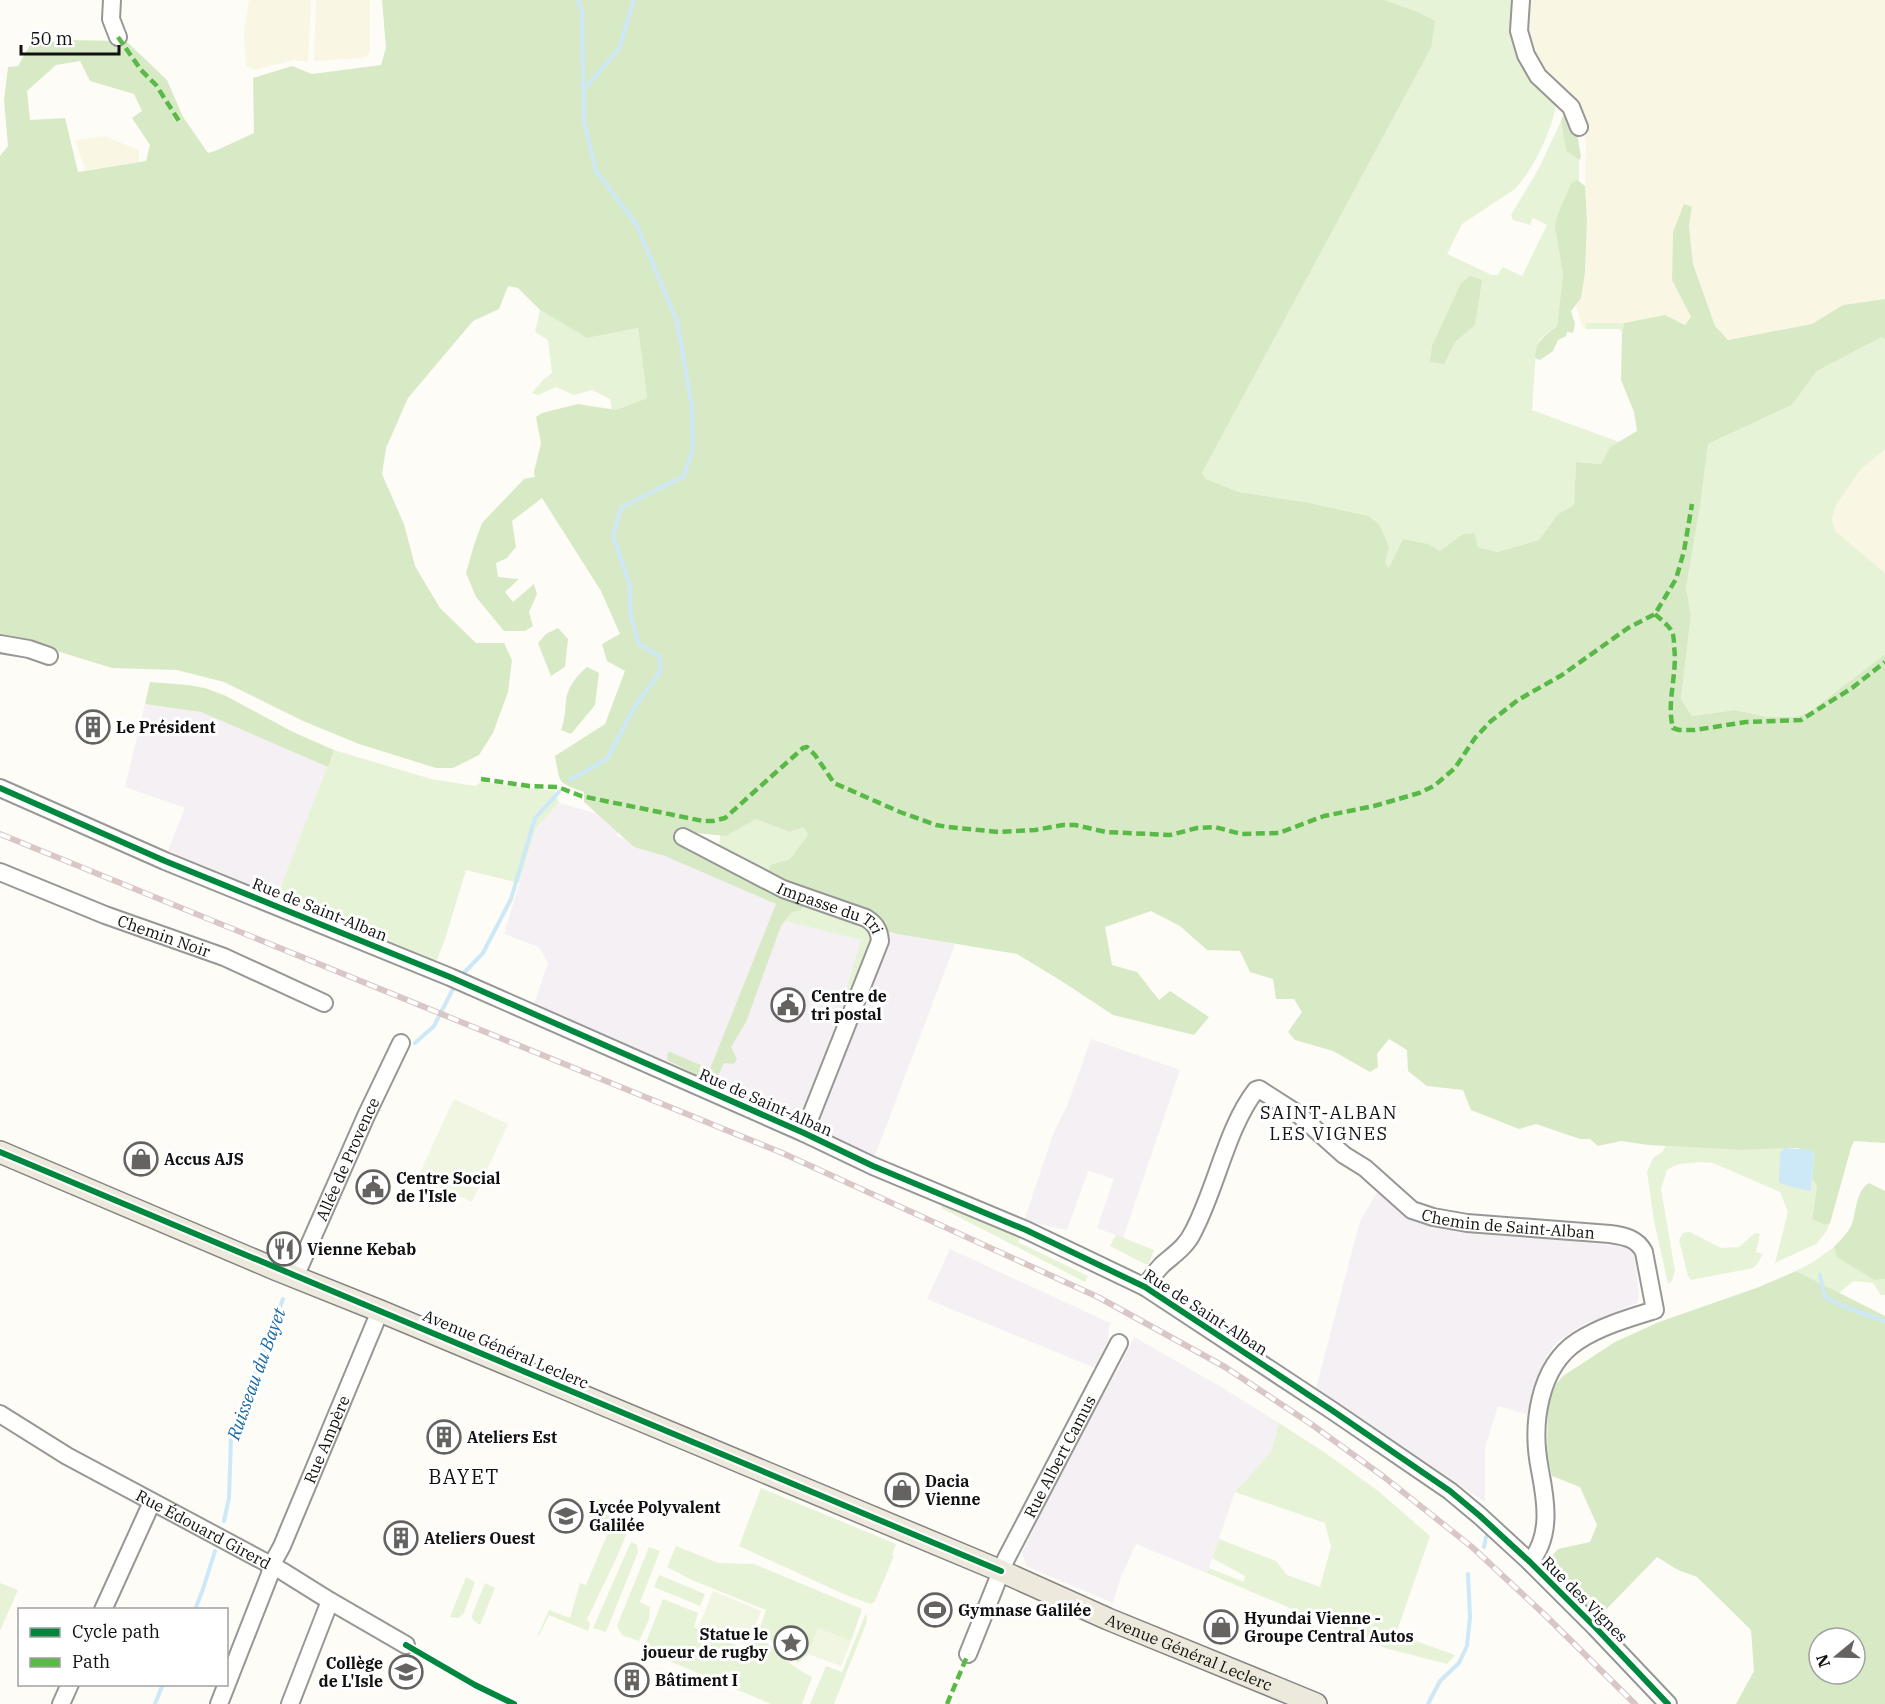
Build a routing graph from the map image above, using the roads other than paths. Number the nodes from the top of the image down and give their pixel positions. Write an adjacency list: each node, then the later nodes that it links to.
1 (112, 0): 3 (street)
2 (1521, 0): 4 (street)
3 (118, 37)
4 (1579, 127)
5 (0, 644): 6 (street)
6 (49, 656)
7 (0, 788): 12 (street, Rue de Saint-Alban)
8 (683, 837): 12 (street, Impasse du Tri)
9 (0, 872): 10 (street, Chemin Noir)
10 (324, 1003)
11 (401, 1043): 14 (street, Allée de Provence)
12 (804, 1133): 15 (street, Rue de Saint-Alban)
13 (0, 1152): 14 (main road, Avenue Général Leclerc)
14 (295, 1277): 16 (main road, Avenue Général Leclerc)
15 (1145, 1287): 20 (street, Rue de Saint-Alban); 21 (street, Chemin de Saint-Alban)
16 (380, 1311): 22 (street, Rue Ampère); 23 (main road, Avenue Général Leclerc)
17 (1119, 1343): 23 (street, Rue Albert Camus)
18 (0, 1414): 19 (street, Rue Édouard Girerd)
19 (152, 1502): 22 (street, Rue Édouard Girerd); 25 (street)
20 (1480, 1516): 21 (street, Rue des Vignes)
21 (1530, 1562): 35 (street, Rue des Vignes)
22 (271, 1566): 24 (street, Rue Édouard Girerd); 28 (street, Rue Ampère)
23 (1001, 1571): 27 (street, Rue Albert Camus); 31 (main road, Avenue Général Leclerc)
24 (330, 1601): 26 (street, Rue Édouard Girerd); 34 (street)
25 (104, 1608)
26 (406, 1645)
27 (968, 1654)
28 (228, 1681)
29 (69, 1686): 32 (street)
30 (226, 1686): 33 (street, Rue Ampère)
31 (1309, 1702)
32 (61, 1704)
33 (219, 1704)
34 (290, 1704)
35 (1668, 1704)

